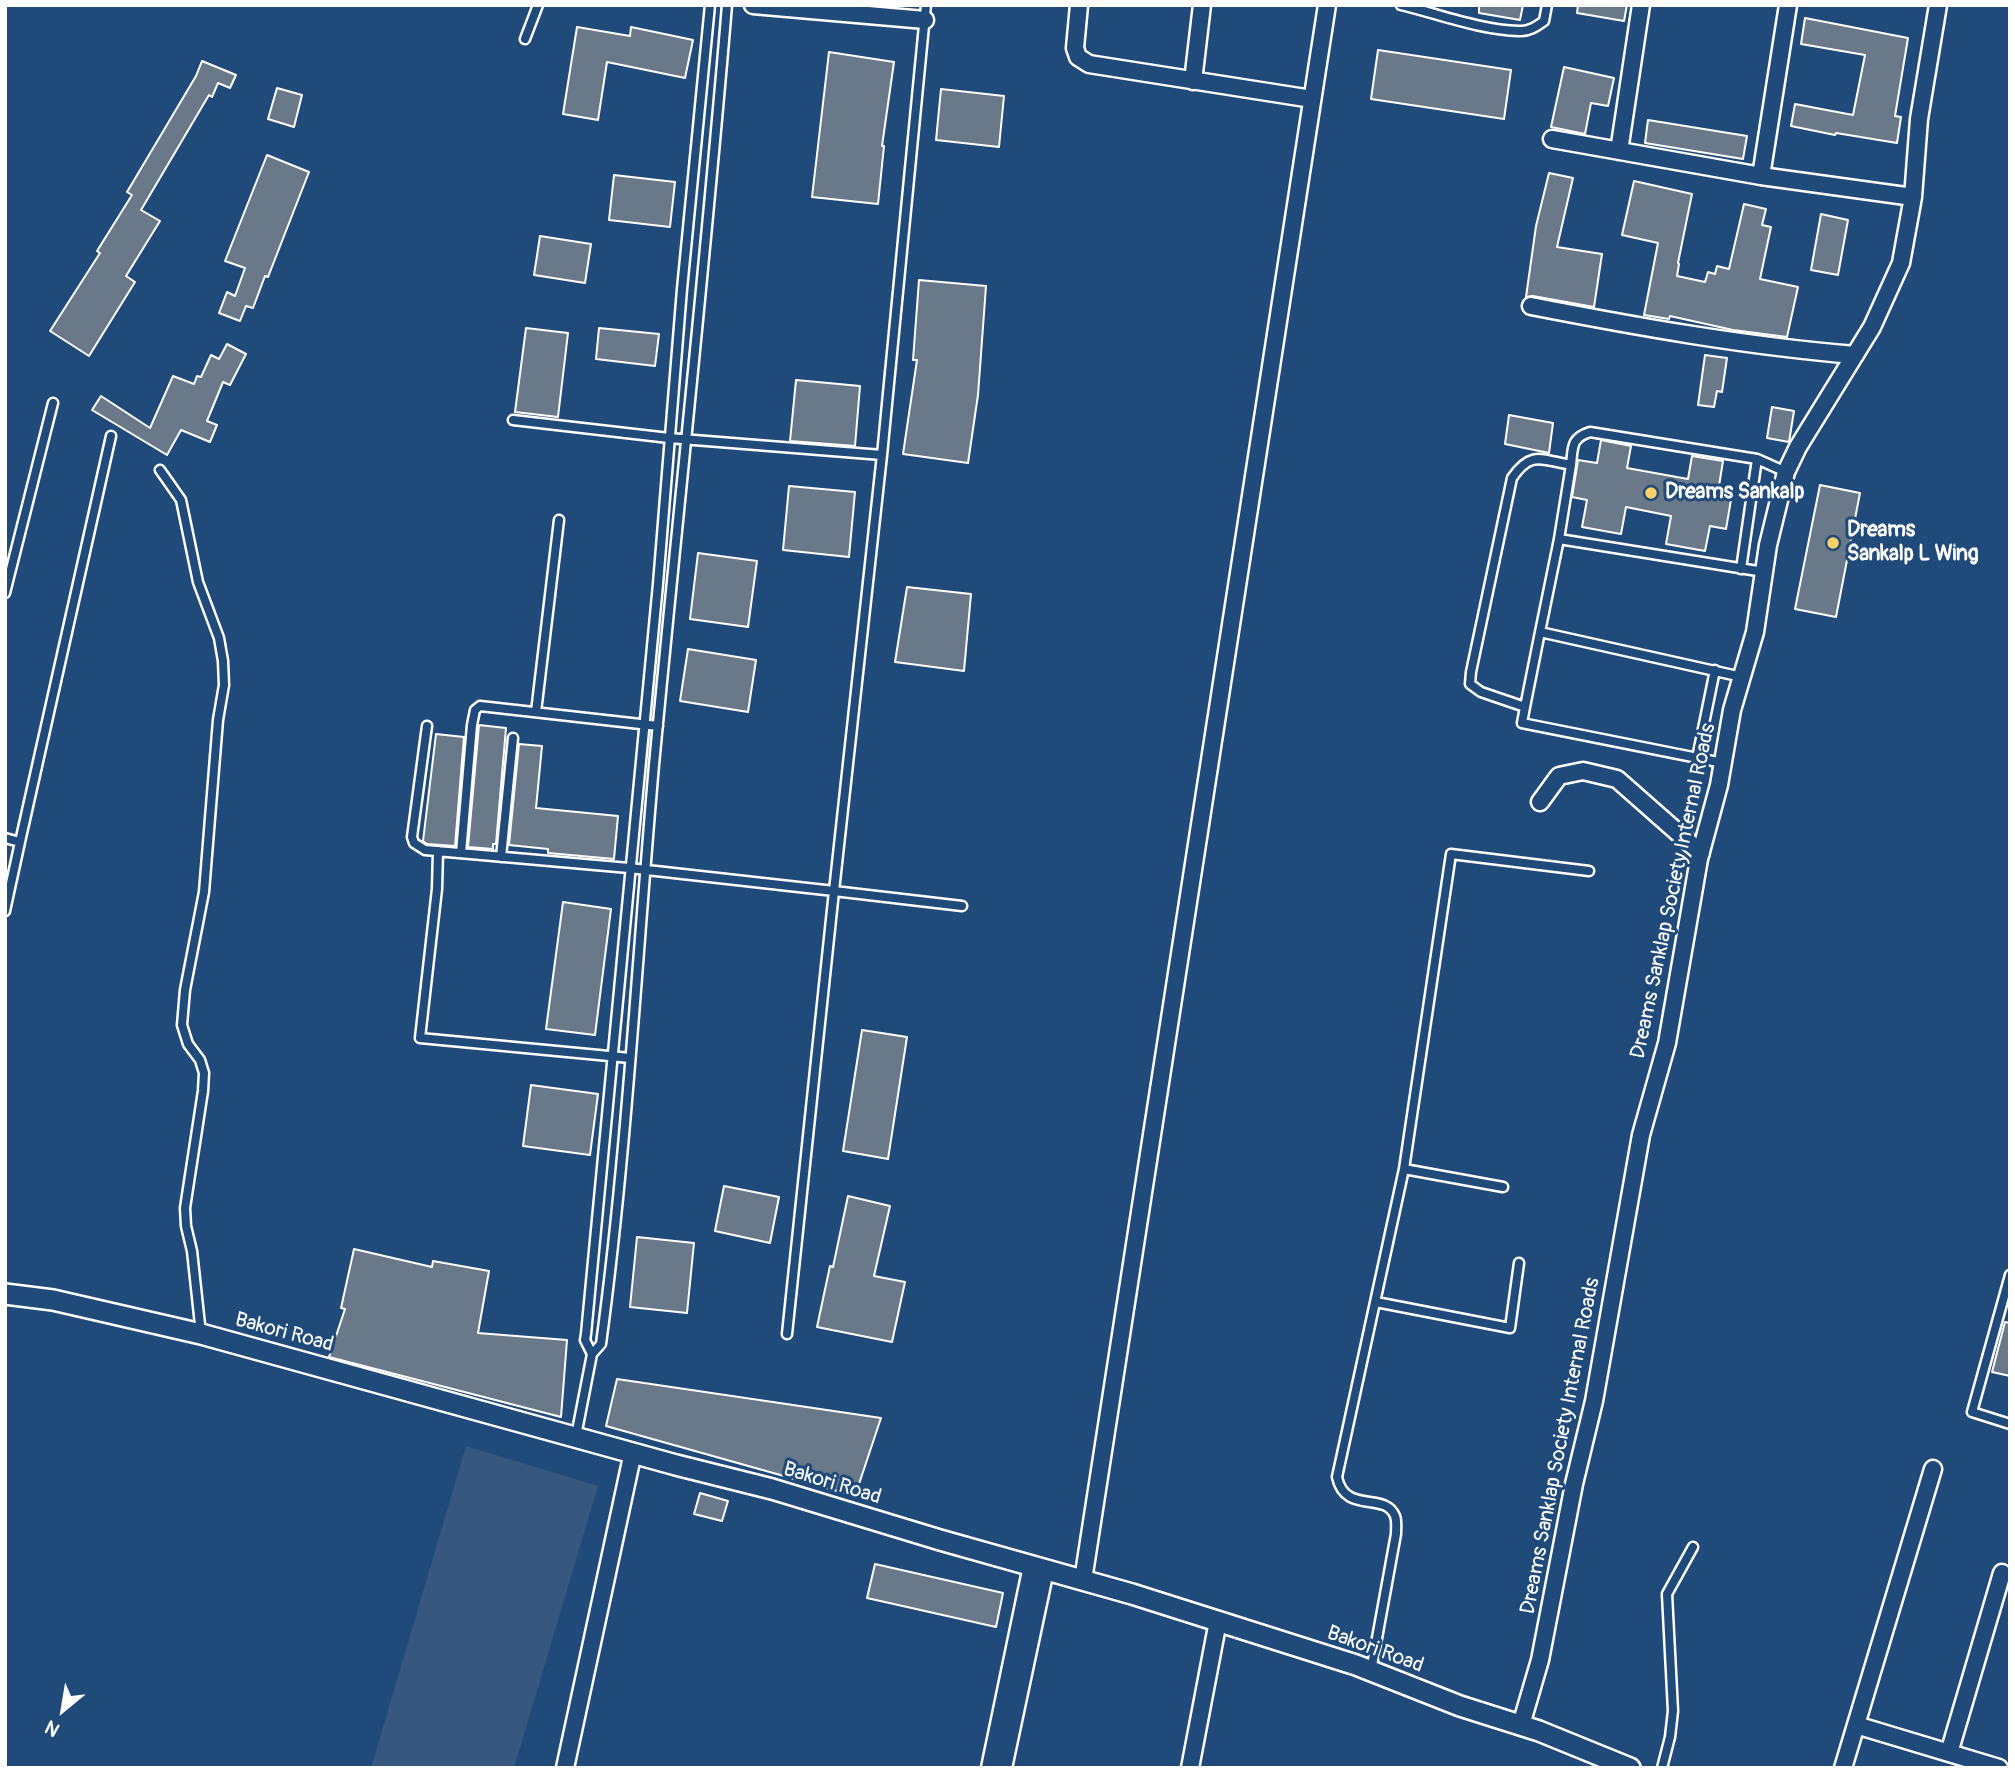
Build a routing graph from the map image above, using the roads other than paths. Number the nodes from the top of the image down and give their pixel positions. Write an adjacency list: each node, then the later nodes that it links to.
1 (538, 5): 14 (lane)
2 (710, 5): 26 (lane)
3 (727, 5): 27 (lane)
4 (752, 5): 13 (street)
5 (1079, 5): 15 (street)
6 (1202, 5): 15 (street)
7 (1327, 5): 16 (street)
8 (1401, 5): 9 (lane)
9 (1547, 5)
10 (1641, 5): 18 (street)
11 (1788, 5): 19 (street)
12 (1938, 5): 20 (street, Dreams Sanklap Society Internal Roads)
13 (925, 13): 28 (lane)
14 (525, 39)
15 (1193, 81): 16 (street)
16 (1312, 100): 80 (street)
17 (1552, 139): 18 (street)
18 (1619, 150): 19 (street)
19 (1761, 176): 20 (street)
20 (1913, 197): 22 (street, Dreams Sanklap Society Internal Roads)
21 (1531, 306): 22 (street)
22 (1855, 355): 32 (street, Dreams Sanklap Society Internal Roads)
23 (53, 404): 37 (lane)
24 (513, 421): 26 (lane)
25 (111, 436): 51 (lane)
26 (669, 438): 27 (lane); 43 (lane)
27 (688, 439): 28 (lane); 45 (lane)
28 (882, 455): 59 (lane)
29 (1757, 459): 30 (lane); 32 (lane); 35 (lane)
30 (1571, 465): 34 (lane); 41 (lane)
31 (160, 470): 70 (lane)
32 (1786, 472): 36 (street, Dreams Sanklap Society Internal Roads)
33 (559, 520): 42 (lane)
34 (1559, 539): 35 (lane); 38 (lane)
35 (1741, 569): 36 (lane)
36 (1764, 572): 40 (street, Dreams Sanklap Society Internal Roads)
37 (5, 593)
38 (1540, 632): 39 (lane); 41 (lane)
39 (1714, 670): 40 (lane); 47 (lane)
40 (1742, 677): 48 (street, Dreams Sanklap Society Internal Roads)
41 (1525, 706): 47 (lane)
42 (536, 712): 43 (lane); 53 (lane)
43 (643, 724): 45 (lane); 56 (lane)
44 (427, 726): 52 (lane)
45 (658, 726): 57 (lane)
46 (513, 738): 55 (lane)
47 (1698, 758): 48 (lane)
48 (1723, 763): 54 (street, Dreams Sanklap Society Internal Roads)
49 (1540, 802): 54 (street)
50 (5, 838): 51 (lane)
51 (20, 842): 61 (lane)
52 (438, 851): 53 (lane); 62 (lane)
53 (461, 853): 55 (lane)
54 (1700, 853): 83 (street, Dreams Sanklap Society Internal Roads)
55 (501, 857): 56 (lane)
56 (629, 868): 57 (lane); 62 (lane)
57 (646, 870): 59 (lane); 63 (lane)
58 (1589, 871): 64 (lane)
59 (834, 891): 60 (lane); 71 (lane)
60 (962, 906)
61 (5, 911)
62 (612, 1056): 63 (lane); 72 (lane)
63 (630, 1058): 72 (lane)
64 (1404, 1169): 65 (lane); 69 (lane)
65 (1503, 1187)
66 (1519, 1263): 69 (lane)
67 (2010, 1275): 73 (lane)
68 (5, 1294): 70 (street, Bakori Road)
69 (1376, 1302): 82 (lane)
70 (201, 1334): 74 (street, Bakori Road)
71 (787, 1334)
72 (592, 1354): 74 (lane)
73 (2010, 1424)
74 (576, 1436): 75 (street, Bakori Road)
75 (633, 1452): 78 (street, Bakori Road); 86 (street)
76 (1933, 1469): 84 (street)
77 (1693, 1547): 91 (lane)
78 (1039, 1568): 80 (street, Bakori Road); 87 (street); 88 (street)
79 (2002, 1573): 85 (street)
80 (1083, 1580): 81 (street, Bakori Road)
81 (1218, 1621): 82 (street, Bakori Road); 89 (street)
82 (1370, 1671): 83 (street, Bakori Road)
83 (1521, 1725): 90 (street, Bakori Road)
84 (1856, 1725): 85 (street); 92 (street)
85 (1949, 1752): 93 (street)
86 (565, 1768)
87 (990, 1768)
88 (1003, 1768)
89 (1190, 1768)
90 (1630, 1768)
91 (1662, 1768)
92 (1843, 1768)
93 (1999, 1768)

